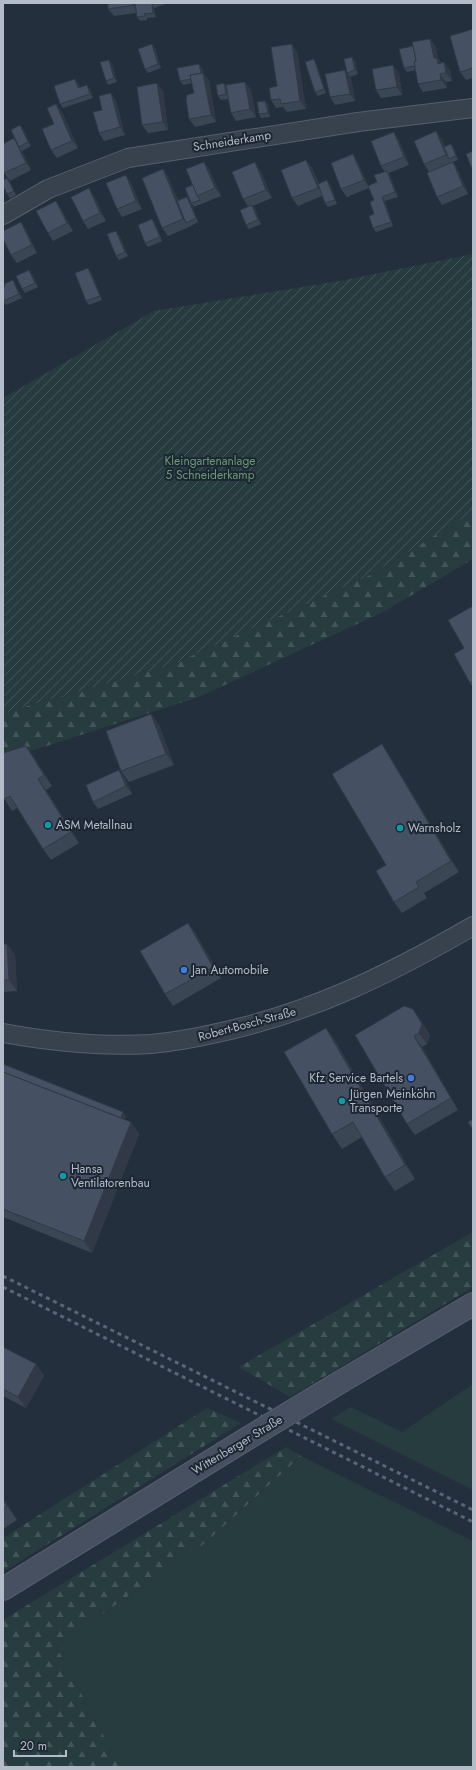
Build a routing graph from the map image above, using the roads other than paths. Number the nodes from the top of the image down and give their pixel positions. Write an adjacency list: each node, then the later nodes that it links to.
1 (473, 108): 2 (street, Schneiderkamp)
2 (3, 215)
3 (473, 926): 4 (street, Robert-Bosch-Straße)
4 (3, 1033)
5 (473, 1304): 6 (main road, Wittenberger Straße, bridge)
6 (3, 1589)

